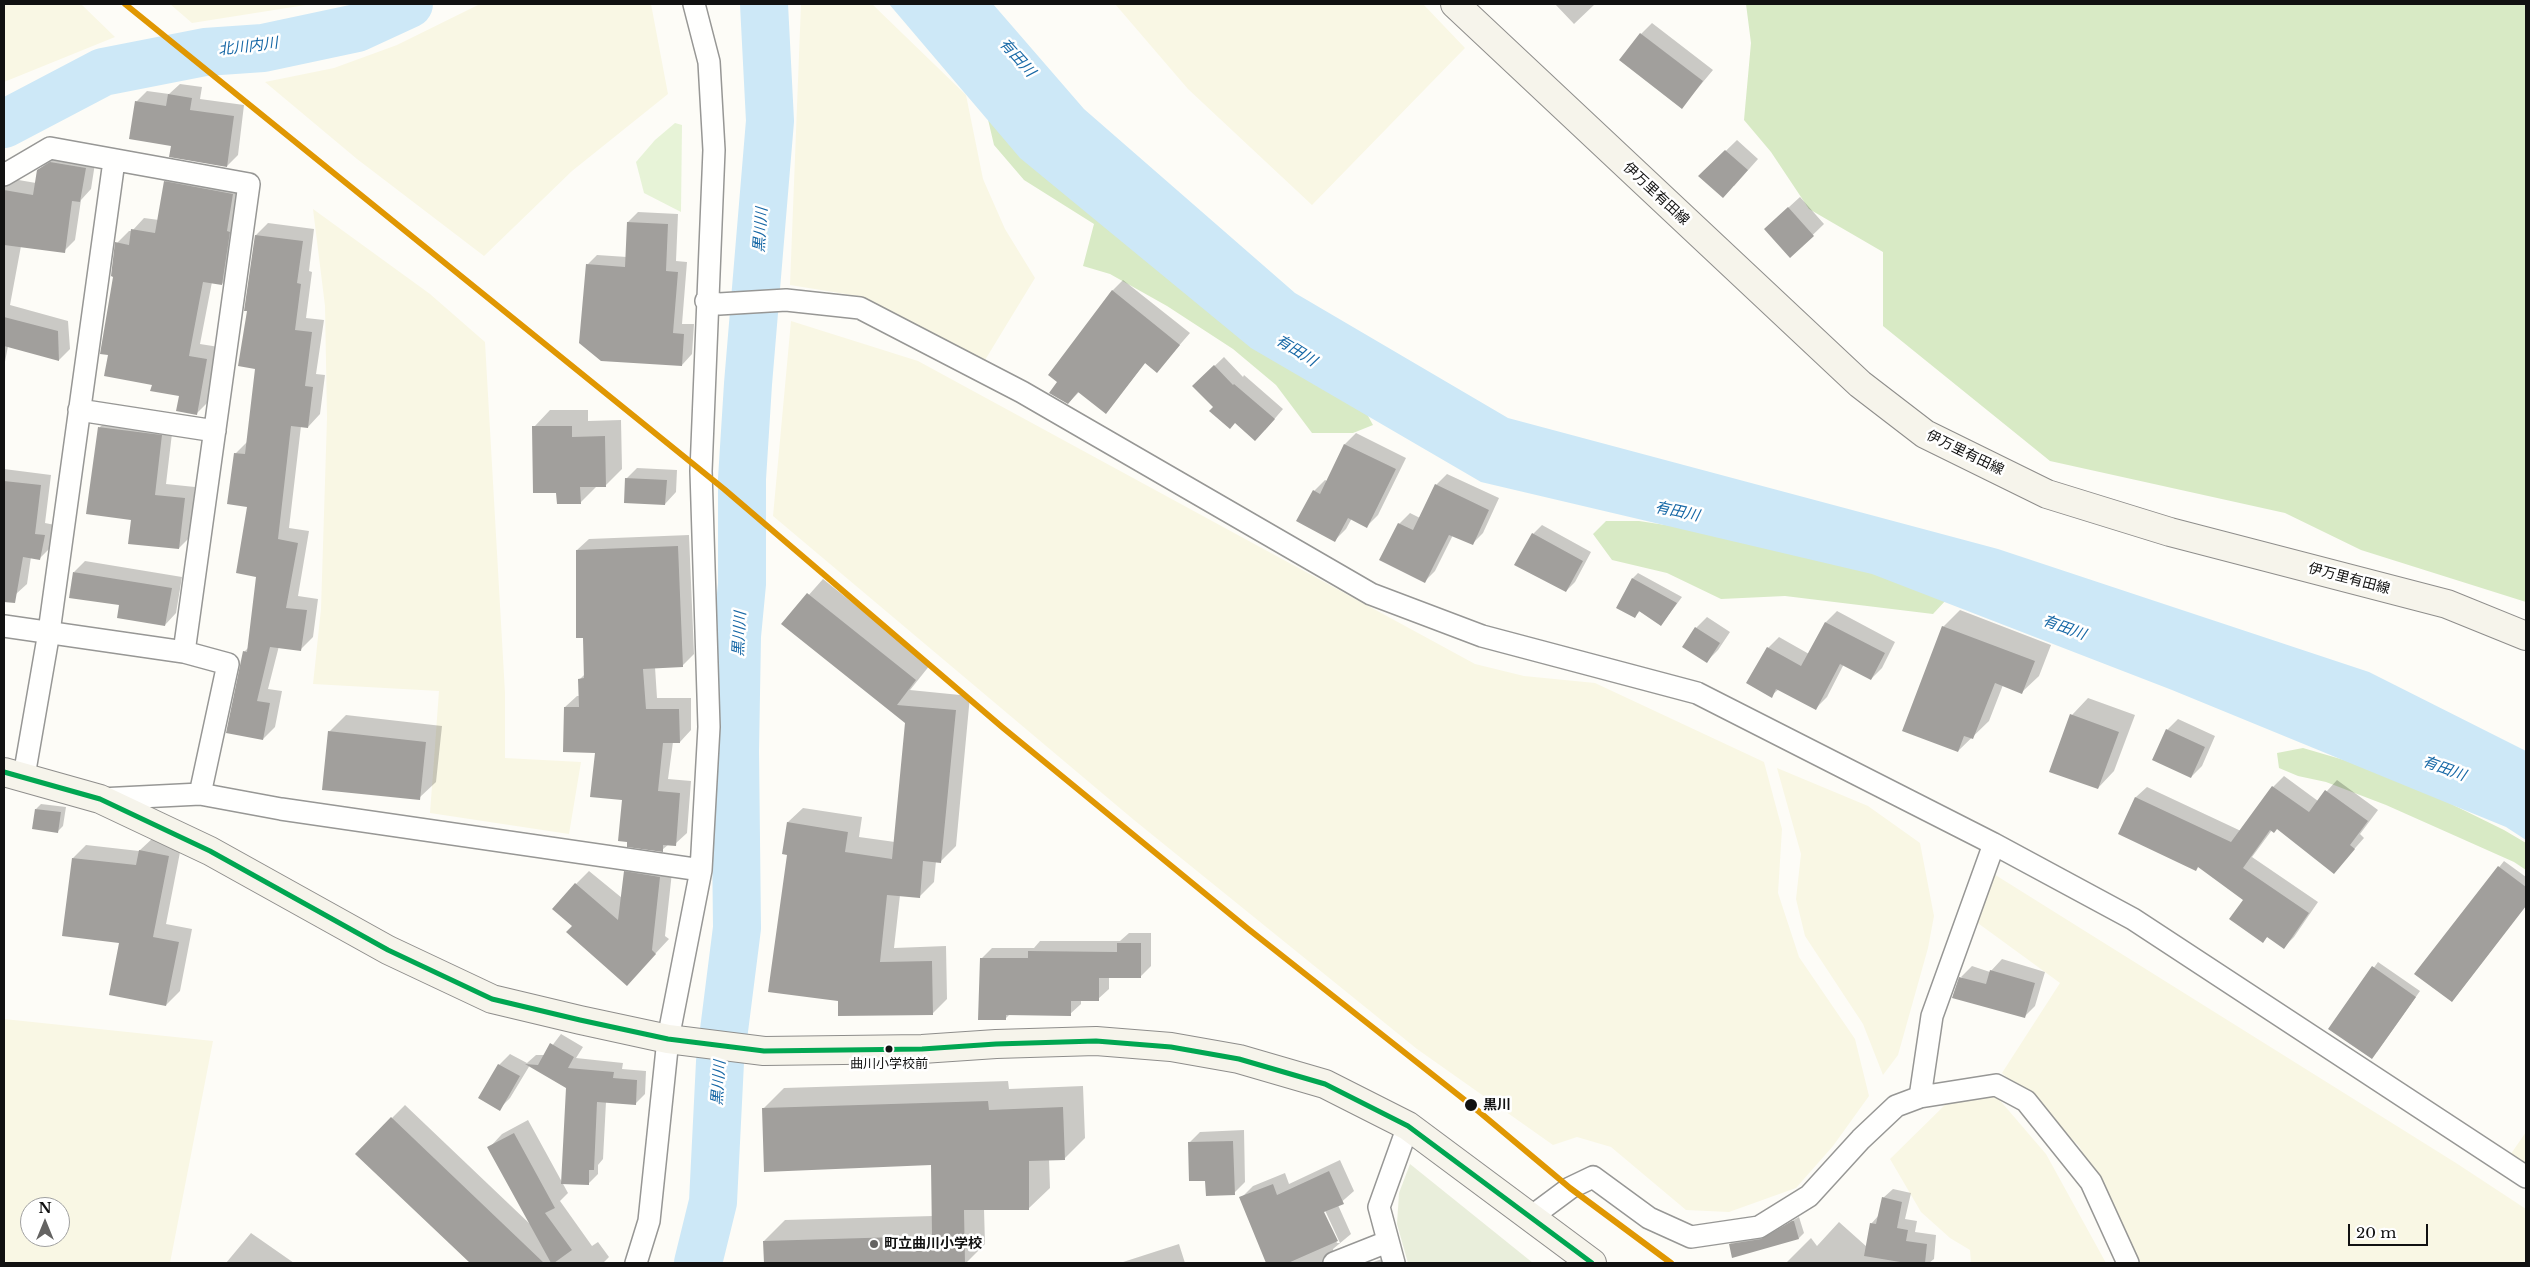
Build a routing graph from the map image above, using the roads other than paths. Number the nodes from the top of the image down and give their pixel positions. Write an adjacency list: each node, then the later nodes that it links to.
1 (694, 4): 5 (street)
2 (1455, 4): 10 (main road, 伊万里有田線)
3 (114, 161): 4 (street); 6 (street); 7 (street)
4 (4, 174)
5 (713, 303): 15 (street); 16 (street)
6 (79, 410): 7 (street); 9 (street)
7 (215, 430): 11 (street)
8 (4, 626): 9 (street)
9 (49, 632): 11 (street); 12 (street)
10 (2526, 636)
11 (184, 652): 13 (street)
12 (14, 774): 14 (main road)
13 (200, 794): 14 (street); 16 (street)
14 (100, 799): 17 (main road)
15 (1994, 844): 18 (street); 20 (street)
16 (701, 870): 17 (street)
17 (668, 1039): 19 (main road); 23 (street)
18 (1920, 1097): 21 (street); 27 (street)
19 (1408, 1126): 21 (main road); 22 (street)
20 (2526, 1176)
21 (1531, 1217): 26 (main road)
22 (1387, 1242): 24 (street); 25 (street)
23 (636, 1263)
24 (1334, 1263)
25 (1394, 1263)
26 (1592, 1263)
27 (2128, 1263)

